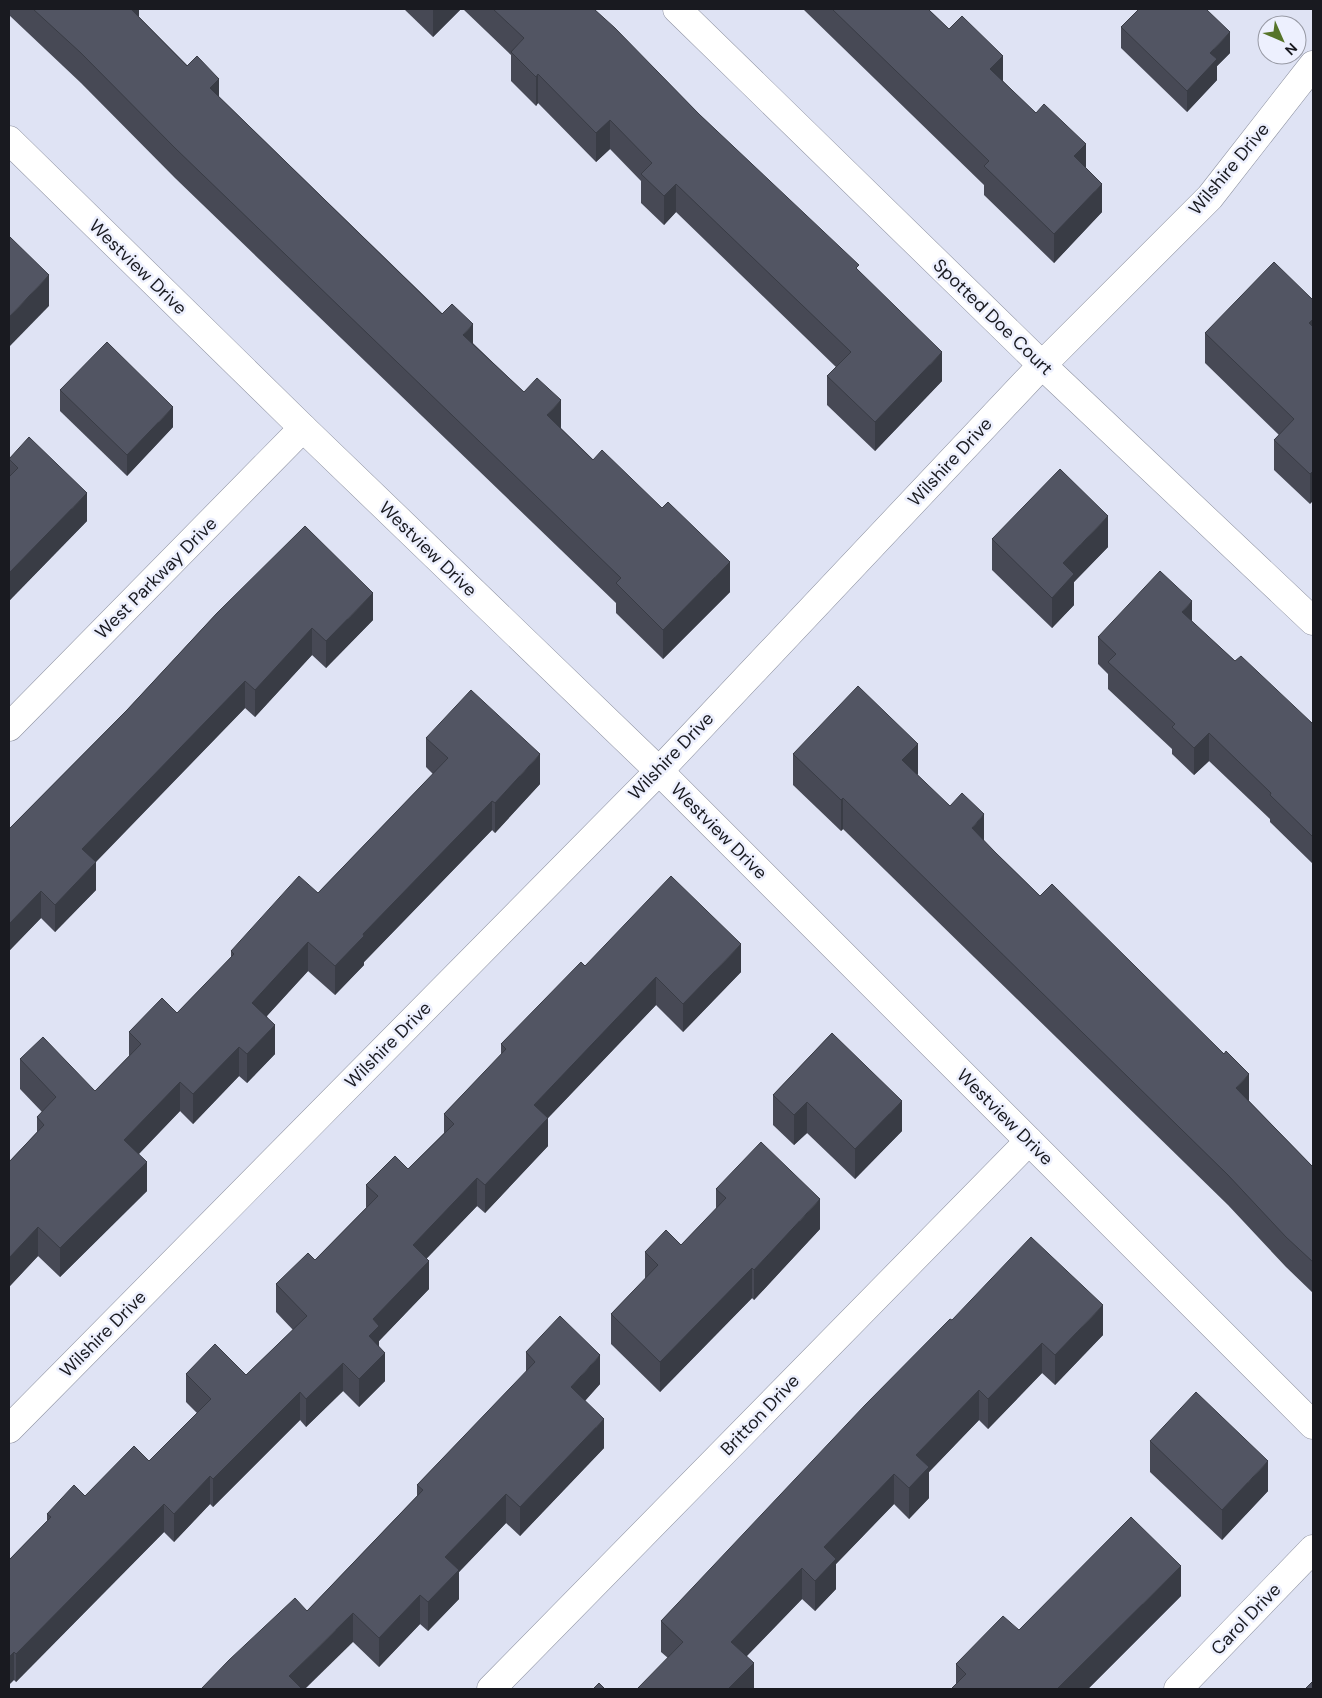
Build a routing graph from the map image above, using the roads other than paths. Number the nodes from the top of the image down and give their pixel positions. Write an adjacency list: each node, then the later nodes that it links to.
1 (677, 9): 4 (street, Spotted Doe Court)
2 (1313, 65): 4 (street, Wilshire Drive)
3 (9, 140): 5 (street, Westview Drive)
4 (1042, 365): 6 (street, Spotted Doe Court); 8 (street, Wilshire Drive)
5 (303, 428): 7 (street, West Parkway Drive); 8 (street, Westview Drive)
6 (1313, 621)
7 (9, 727)
8 (659, 771): 9 (street, Westview Drive); 11 (street, Wilshire Drive)
9 (1029, 1141): 10 (street, Westview Drive); 13 (street, Britton Drive)
10 (1313, 1425)
11 (9, 1430)
12 (1313, 1549): 14 (street, Carol Drive)
13 (490, 1689)
14 (1178, 1689)

